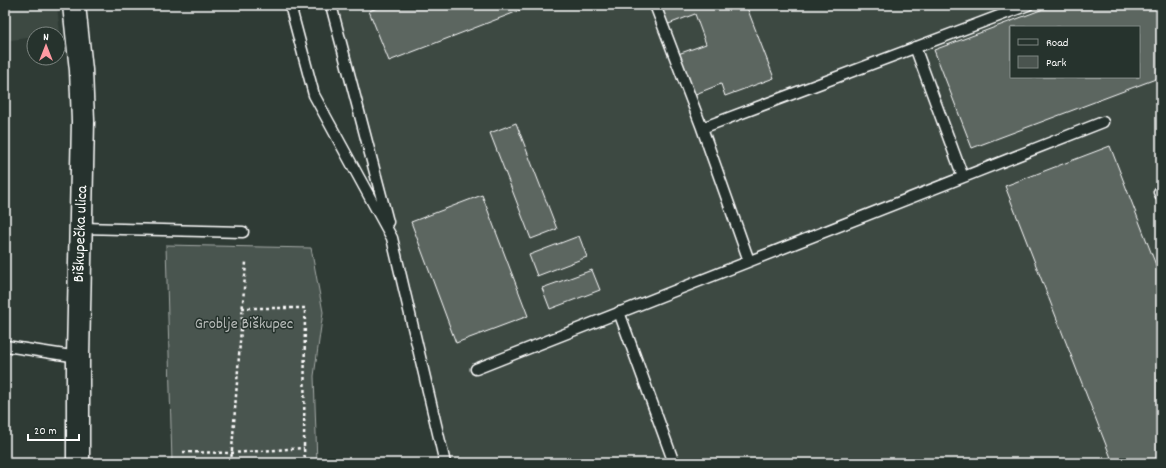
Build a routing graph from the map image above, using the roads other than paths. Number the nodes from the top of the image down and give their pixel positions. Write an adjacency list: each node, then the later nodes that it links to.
1 (74, 5): 10 (street, Biškupečka ulica)
2 (290, 5): 12 (lane)
3 (331, 5): 12 (lane)
4 (655, 5): 8 (lane)
5 (1028, 5): 6 (lane)
6 (915, 48): 8 (lane); 9 (lane)
7 (1103, 122): 9 (lane)
8 (702, 128): 13 (lane)
9 (962, 177): 13 (lane)
10 (82, 228): 11 (lane); 16 (street, Biškupečka ulica)
11 (243, 232)
12 (392, 238): 19 (lane)
13 (749, 261): 14 (lane)
14 (619, 312): 17 (lane); 20 (lane)
15 (6, 346): 16 (lane)
16 (78, 357): 18 (street, Biškupečka ulica)
17 (476, 369)
18 (78, 463)
19 (445, 463)
20 (674, 463)

